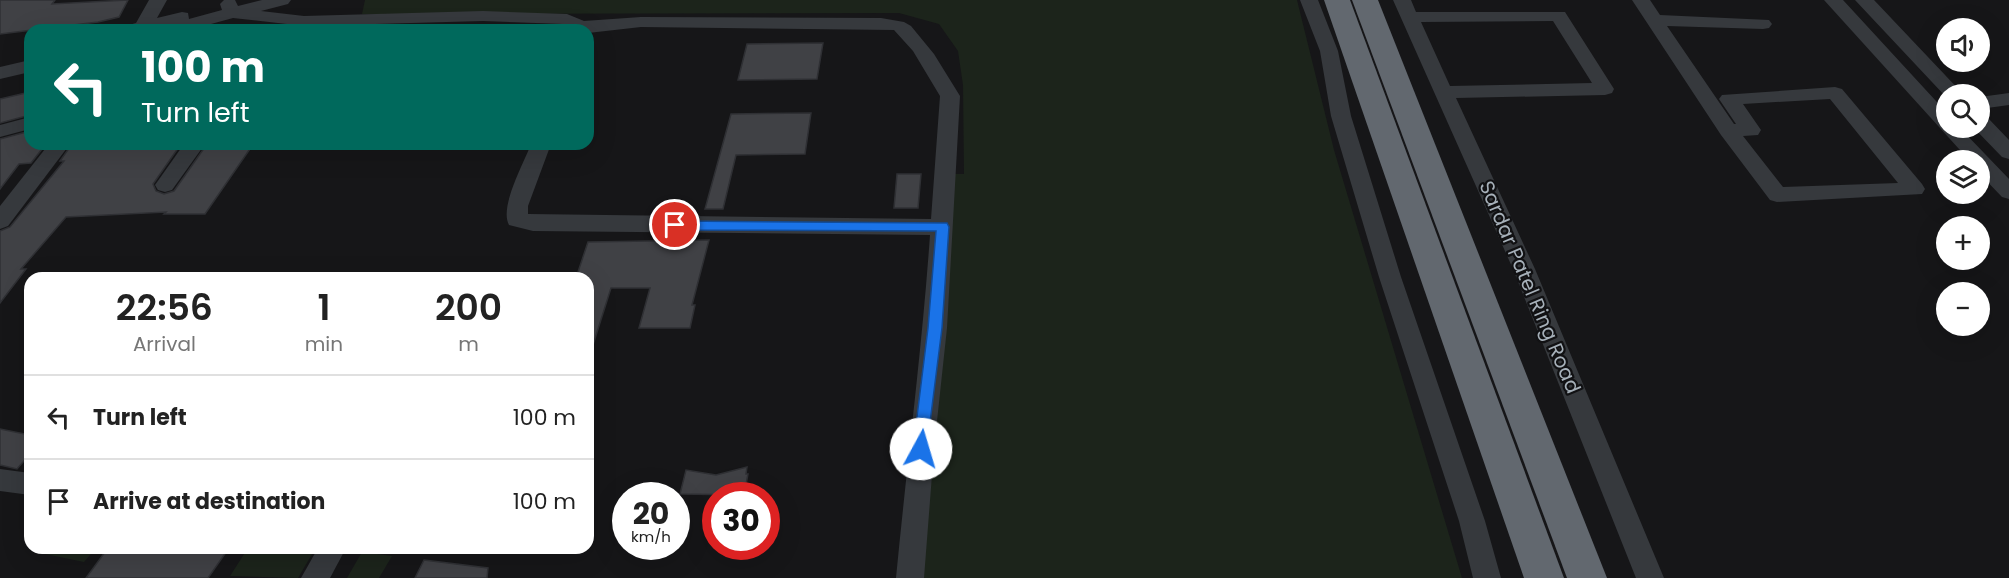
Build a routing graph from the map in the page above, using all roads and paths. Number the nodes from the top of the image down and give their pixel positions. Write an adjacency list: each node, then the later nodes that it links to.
1 (158, 0): 12 (street)
2 (282, 0): 9 (street)
3 (1309, 0): 47 (street)
4 (1337, 0): 48 (highway)
5 (1365, 0): 49 (highway)
6 (1641, 0): 11 (street)
7 (1833, 0): 26 (street)
8 (1864, 0): 22 (street)
9 (235, 6): 13 (street); 14 (street); 15 (street)
10 (1406, 9): 23 (street, Sardar Patel Ring Road); 23 (street)
11 (1654, 20): 16 (street); 28 (street)
12 (140, 24)
13 (155, 24)
14 (185, 24)
15 (575, 24)
16 (1763, 24)
17 (594, 27): 41 (street)
18 (24, 56): 19 (street)
19 (0, 62)
20 (24, 67): 21 (street)
21 (0, 73)
22 (1944, 84)
23 (1445, 92): 50 (street, Sardar Patel Ring Road)
24 (2009, 99): 25 (street)
25 (1990, 102)
26 (1936, 113)
27 (24, 125): 29 (street)
28 (1728, 130): 28 (street)
29 (0, 131)
30 (1990, 132): 36 (street)
31 (1959, 138): 35 (street)
32 (55, 150): 40 (street)
33 (191, 150): 38 (street)
34 (539, 150): 41 (street)
35 (1970, 150)
36 (2009, 152)
37 (1990, 172): 39 (street)
38 (165, 185)
39 (2009, 192)
40 (0, 221)
41 (943, 227): 46 (street)
42 (0, 480): 43 (street)
43 (24, 483)
44 (329, 554): 45 (street)
45 (315, 578)
46 (910, 578)
47 (1487, 578)
48 (1544, 578)
49 (1587, 578)
50 (1650, 578)

